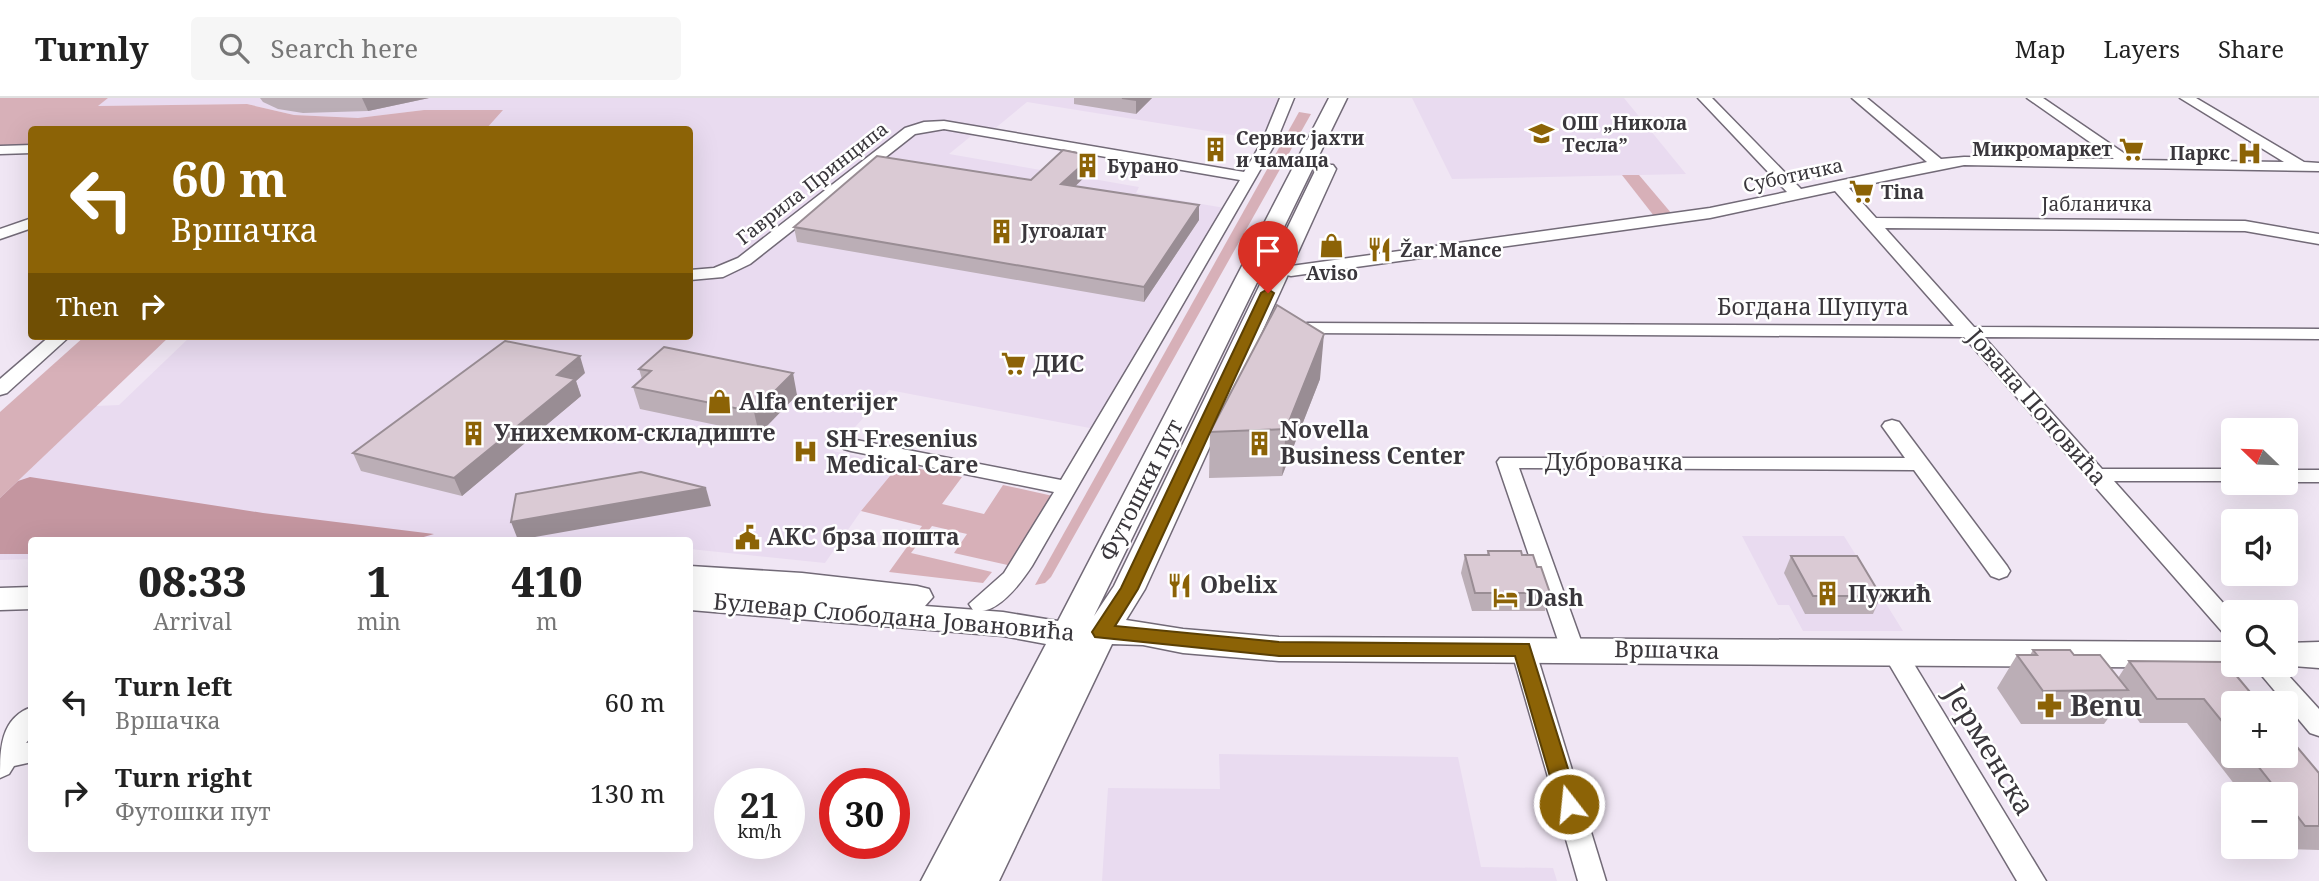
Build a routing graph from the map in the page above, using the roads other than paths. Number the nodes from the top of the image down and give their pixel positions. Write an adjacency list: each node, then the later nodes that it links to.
1 (1287, 98): 14 (street)
2 (1338, 98): 21 (main road, Футошки пут)
3 (1356, 98): 21 (main road, Футошки пут)
4 (1705, 98): 16 (street)
5 (1859, 98): 11 (street)
6 (2034, 98): 10 (street)
7 (2187, 98): 12 (street)
8 (28, 149): 9 (street)
9 (0, 150)
10 (2128, 162): 11 (street, Суботичка); 12 (street, Суботичка)
11 (1938, 164): 15 (street, Суботичка)
12 (2300, 166): 13 (street, Суботичка)
13 (2319, 167)
14 (1249, 177): 22 (street, Гаврила Принципа); 35 (street)
15 (1839, 187): 16 (street, Суботичка); 17 (street, Јована Поповића)
16 (1798, 195): 21 (street, Суботичка)
17 (1873, 223): 20 (street, Јабланичка); 24 (street, Јована Поповића)
18 (28, 224): 19 (street)
19 (0, 234)
20 (2319, 239)
21 (1269, 265): 43 (main road, Футошки пут)
22 (693, 275)
23 (1307, 328): 24 (street, Богдана Шупута)
24 (1971, 332): 25 (street, Богдана Шупута); 31 (street, Јована Поповића)
25 (2319, 334)
26 (56, 340): 27 (street)
27 (0, 389)
28 (1892, 426): 30 (street)
29 (851, 445): 35 (street)
30 (1920, 464): 36 (street); 45 (street, Дубровачка)
31 (2096, 475): 32 (street); 42 (street, Јована Поповића)
32 (2221, 475)
33 (2298, 476): 34 (street)
34 (2319, 476)
35 (1066, 488): 41 (street)
36 (1999, 571)
37 (693, 577): 41 (main road, Булевар Слободана Јовановића)
38 (28, 598): 39 (main road)
39 (0, 599)
40 (693, 599): 43 (main road, Булевар Слободана Јовановића)
41 (981, 604): 43 (main road, Булевар Слободана Јовановића)
42 (2221, 616)
43 (1081, 628): 44 (main road, Вршачка); 55 (main road, Футошки пут); 56 (main road, Футошки пут)
44 (1523, 649): 45 (main road, Вршачка); 57 (street)
45 (1572, 649): 46 (main road, Вршачка)
46 (1894, 652): 47 (main road, Вршачка); 58 (street, Јерменска)
47 (2221, 655)
48 (2298, 655): 49 (main road)
49 (2319, 655)
50 (2276, 677): 52 (street)
51 (28, 722): 54 (street)
52 (2319, 726)
53 (28, 753): 54 (street)
54 (2, 761)
55 (941, 881)
56 (979, 881)
57 (1592, 881)
58 (2032, 881)

